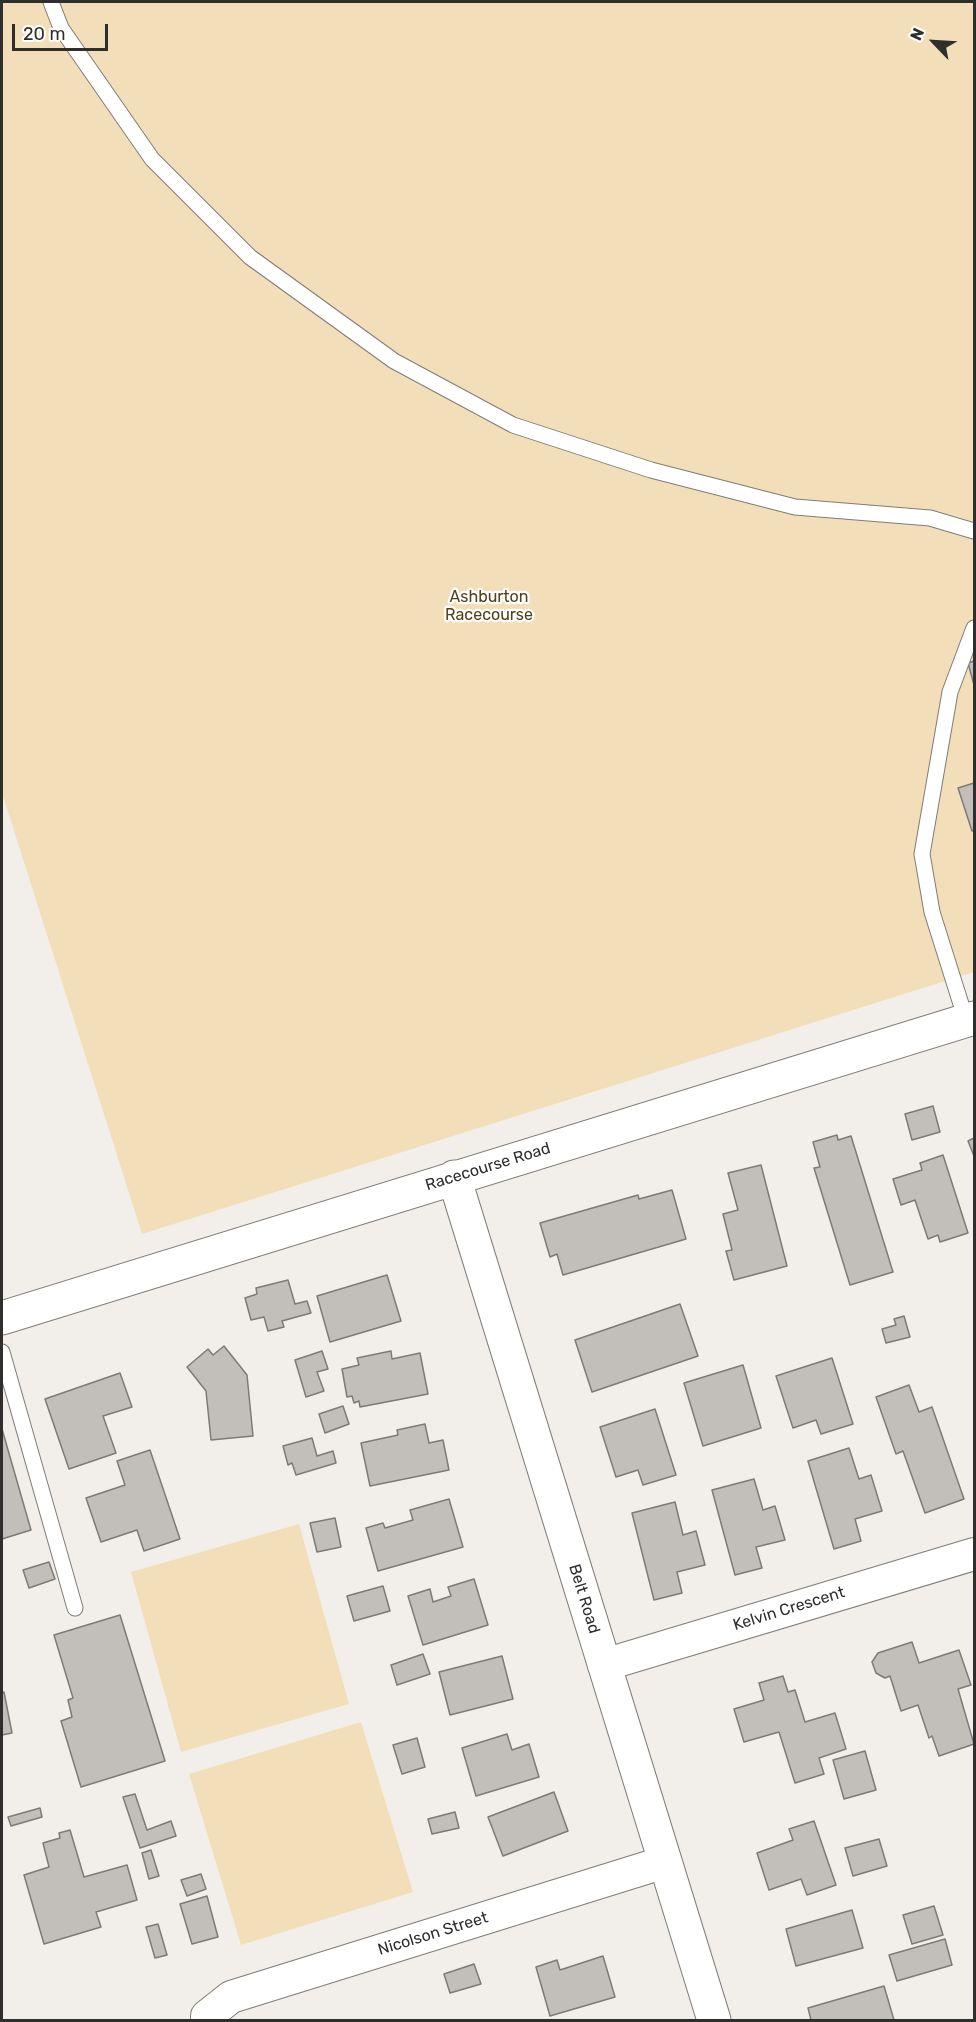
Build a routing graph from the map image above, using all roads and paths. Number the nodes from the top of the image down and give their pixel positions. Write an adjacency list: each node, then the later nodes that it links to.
1 (51, 2): 2 (lane)
2 (975, 531)
3 (975, 628): 4 (lane)
4 (970, 1019): 5 (street, Racecourse Road)
5 (454, 1177): 6 (street, Racecourse Road); 10 (street, Belt Road)
6 (2, 1318)
7 (2, 1352): 9 (lane)
8 (975, 1554): 10 (street, Kelvin Crescent)
9 (75, 1608)
10 (604, 1665): 11 (street, Belt Road)
11 (665, 1862): 12 (street, Nicolson Street); 13 (street, Belt Road)
12 (207, 2018)
13 (714, 2020)

